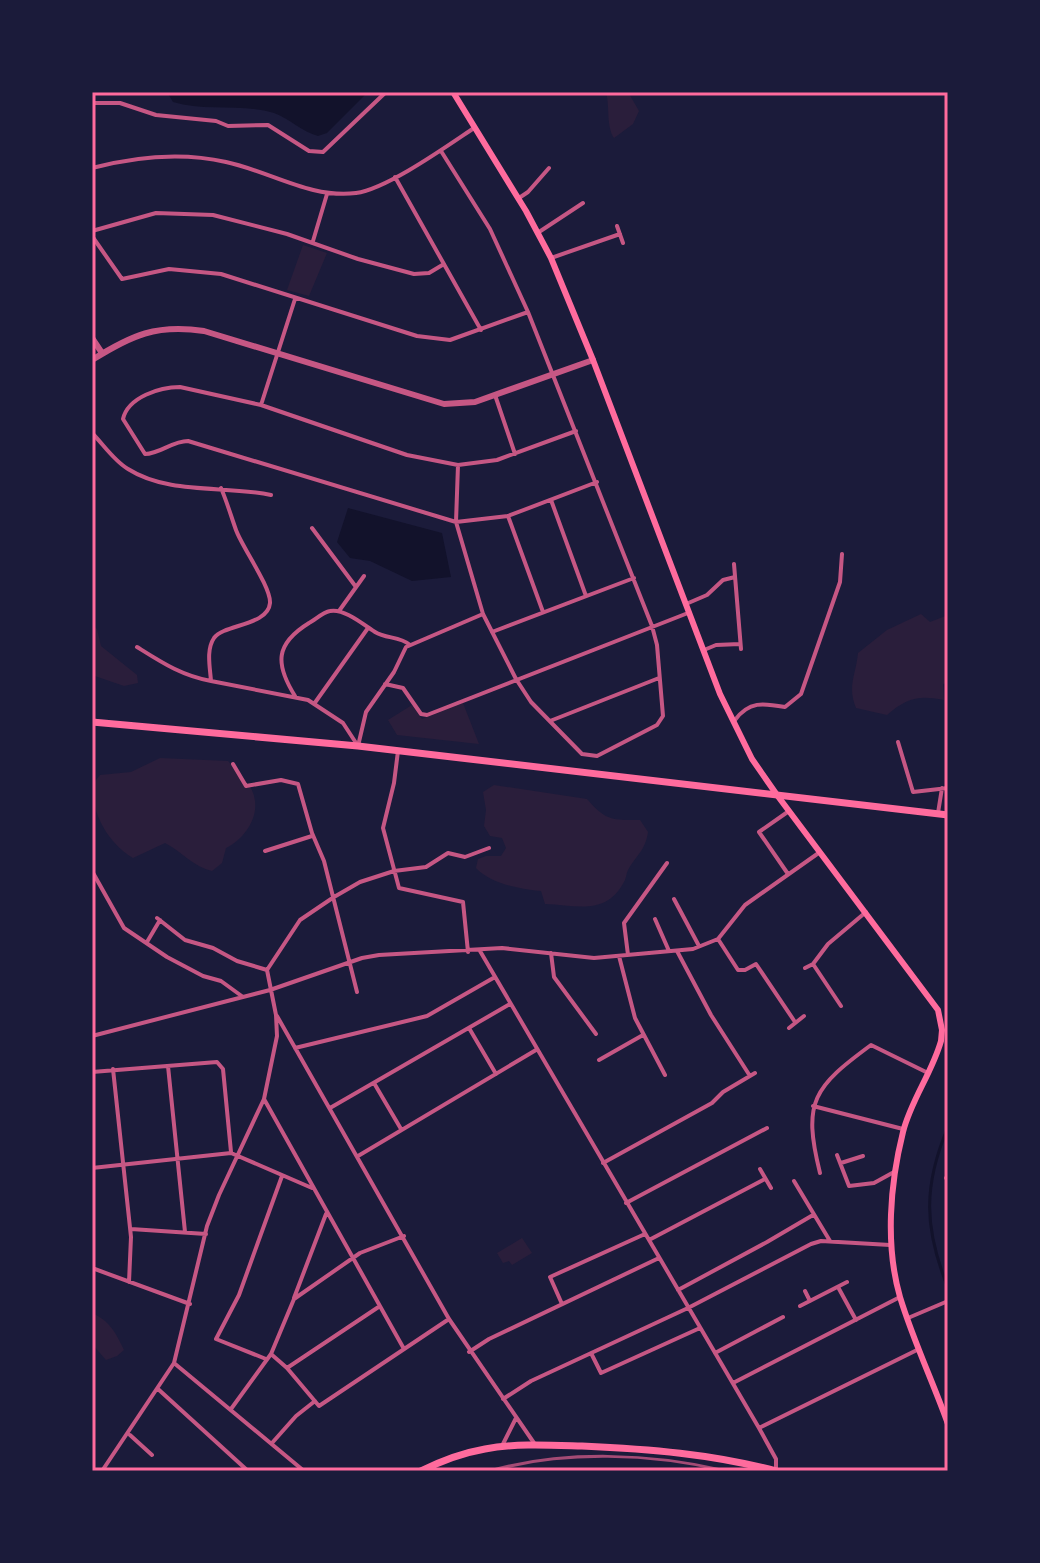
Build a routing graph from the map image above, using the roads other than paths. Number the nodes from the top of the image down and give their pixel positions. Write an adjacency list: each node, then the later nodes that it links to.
1 (386, 92): 3 (street)
2 (453, 92): 4 (main road)
3 (92, 103)
4 (476, 127): 5 (street); 10 (main road)
5 (441, 151): 8 (street); 21 (street)
6 (92, 168): 9 (street)
7 (549, 168): 10 (street)
8 (395, 177): 9 (street); 19 (street)
9 (327, 194): 16 (street)
10 (519, 198): 13 (main road)
11 (583, 203): 13 (street)
12 (617, 226): 15 (street)
13 (538, 232): 18 (main road)
14 (92, 233): 16 (street); 20 (street)
15 (620, 234): 17 (street); 18 (street)
16 (313, 242): 19 (street)
17 (623, 243)
18 (551, 258): 27 (main road)
19 (444, 264): 22 (street)
20 (295, 299): 22 (street); 25 (street)
21 (528, 312): 22 (street); 28 (street)
22 (481, 330)
23 (92, 338): 24 (street)
24 (102, 353): 25 (street); 26 (street)
25 (277, 354): 29 (street); 30 (street)
26 (92, 360)
27 (593, 360): 28 (street); 51 (main road)
28 (552, 374): 29 (street); 31 (street)
29 (495, 395): 33 (street)
30 (261, 405): 34 (street); 40 (street)
31 (576, 431): 33 (street); 35 (street)
32 (92, 433): 36 (street)
33 (515, 454): 34 (street)
34 (458, 465): 40 (street)
35 (597, 482): 38 (street); 48 (street)
36 (221, 488): 37 (street); 64 (street)
37 (271, 495)
38 (551, 500): 39 (street); 50 (street)
39 (508, 516): 40 (street); 53 (street)
40 (456, 522): 55 (street)
41 (312, 528): 43 (street)
42 (327, 533): 43 (street)
43 (322, 541): 49 (street)
44 (842, 554): 70 (street)
45 (734, 564): 47 (street)
46 (364, 576): 49 (street)
47 (735, 577): 51 (street); 61 (street)
48 (634, 578): 50 (street); 56 (street)
49 (356, 587): 52 (street)
50 (586, 596): 53 (street)
51 (685, 605): 54 (main road)
52 (339, 611): 57 (street); 66 (street)
53 (543, 612): 58 (street)
54 (688, 613): 56 (street); 61 (main road)
55 (483, 614): 58 (street); 59 (street)
56 (652, 626): 62 (street); 63 (street)
57 (368, 627): 59 (street); 67 (street)
58 (492, 632): 63 (street)
59 (410, 645): 65 (street)
60 (137, 647): 64 (street)
61 (703, 650): 70 (main road)
62 (659, 678): 68 (street); 68 (street)
63 (516, 679): 65 (street); 68 (street)
64 (211, 681): 66 (street)
65 (385, 684): 72 (street)
66 (295, 697): 67 (street)
67 (314, 704): 72 (street)
68 (550, 721)
69 (92, 722): 72 (main road)
70 (733, 722): 76 (main road)
71 (898, 742): 75 (street)
72 (358, 746): 73 (main road)
73 (398, 751): 76 (main road); 86 (street)
74 (233, 764): 80 (street)
75 (945, 788): 78 (street)
76 (777, 795): 77 (main road); 78 (main road)
77 (789, 811): 83 (main road); 87 (street)
78 (938, 813): 79 (main road)
79 (948, 815)
80 (313, 835): 82 (street); 88 (street)
81 (489, 848): 86 (street)
82 (265, 851)
83 (820, 852): 87 (street); 90 (main road)
84 (667, 863): 100 (street)
85 (92, 871): 93 (street)
86 (394, 871): 88 (street); 98 (street)
87 (788, 874): 92 (street)
88 (334, 897): 102 (street); 105 (street)
89 (674, 899): 94 (street)
90 (866, 912): 103 (street); 119 (main road)
91 (655, 919): 96 (street)
92 (718, 939): 94 (street); 116 (street)
93 (147, 943): 105 (street); 110 (street)
94 (699, 947): 97 (street)
95 (480, 951): 98 (street); 99 (street); 106 (street)
96 (669, 951): 97 (street); 100 (street)
97 (677, 951): 145 (street)
98 (468, 952): 102 (street)
99 (551, 953): 101 (street); 120 (street)
100 (628, 955): 101 (street)
101 (619, 956): 121 (street)
102 (351, 962): 107 (street); 108 (street)
103 (813, 964): 104 (street); 111 (street)
104 (805, 968)
105 (267, 970): 107 (street)
106 (495, 977): 112 (street); 123 (street)
107 (270, 990): 110 (street); 114 (street)
108 (357, 992)
109 (844, 994): 111 (street)
110 (243, 997): 122 (street)
111 (836, 999): 113 (street)
112 (510, 1004): 117 (street); 124 (street)
113 (841, 1006)
114 (276, 1015): 123 (street); 133 (street)
115 (804, 1016): 116 (street)
116 (795, 1022): 118 (street)
117 (469, 1028): 130 (street); 132 (street)
118 (789, 1028)
119 (945, 1031): 129 (main road)
120 (596, 1034)
121 (643, 1035): 125 (street); 131 (street)
122 (92, 1036)
123 (295, 1048): 135 (street)
124 (536, 1050): 130 (street); 145 (street)
125 (599, 1060)
126 (168, 1066): 127 (street); 139 (street); 144 (street)
127 (113, 1069): 128 (street); 147 (street)
128 (92, 1072)
129 (928, 1073): 134 (street); 138 (main road)
130 (496, 1074): 137 (street)
131 (665, 1075)
132 (374, 1083): 135 (street); 137 (street)
133 (264, 1099): 140 (street); 155 (street)
134 (813, 1106): 138 (street); 151 (street)
135 (330, 1108): 142 (street)
136 (767, 1128): 157 (street)
137 (402, 1130): 142 (street)
138 (904, 1130): 150 (main road)
139 (231, 1153): 140 (street); 144 (street)
140 (238, 1154): 152 (street); 162 (street)
141 (837, 1155): 146 (street)
142 (358, 1156): 164 (street)
143 (863, 1156): 146 (street)
144 (177, 1159): 147 (street); 161 (street)
145 (603, 1163): 157 (street)
146 (841, 1163): 150 (street)
147 (124, 1164): 148 (street); 160 (street)
148 (92, 1168)
149 (760, 1169): 153 (street)
150 (896, 1171): 167 (main road)
151 (820, 1173)
152 (282, 1176): 155 (street); 195 (street)
153 (765, 1179): 156 (street); 165 (street)
154 (794, 1181): 159 (street)
155 (312, 1188): 158 (street)
156 (771, 1188)
157 (626, 1203): 163 (street)
158 (326, 1214): 169 (street); 177 (street)
159 (813, 1215): 166 (street); 174 (street)
160 (131, 1229): 161 (street); 171 (street)
161 (185, 1232): 162 (street)
162 (206, 1234): 180 (street)
163 (645, 1234): 165 (street); 181 (street)
164 (404, 1236): 169 (street); 187 (street)
165 (649, 1240): 168 (street)
166 (830, 1242): 167 (street); 184 (street)
167 (893, 1245): 176 (main road)
168 (659, 1258): 174 (street); 181 (street)
169 (352, 1260): 177 (street); 182 (street)
170 (92, 1268): 171 (street)
171 (129, 1282): 180 (street)
172 (847, 1282): 173 (street)
173 (838, 1287): 178 (street); 188 (street)
174 (678, 1290): 184 (street)
175 (805, 1291): 178 (street)
176 (900, 1297): 186 (main road); 188 (street)
177 (294, 1299): 195 (street)
178 (810, 1301): 183 (street)
179 (948, 1301): 186 (street)
180 (190, 1304): 196 (street)
181 (562, 1304): 192 (street)
182 (380, 1306): 190 (street); 197 (street)
183 (800, 1306)
184 (688, 1308): 189 (street); 193 (street)
185 (783, 1317): 194 (street)
186 (908, 1318): 191 (main road)
187 (449, 1319): 190 (street); 192 (street)
188 (856, 1320): 198 (street)
189 (700, 1328): 193 (street); 194 (street)
190 (404, 1349): 201 (street)
191 (920, 1349): 204 (main road); 205 (street)
192 (469, 1352): 200 (street)
193 (591, 1353): 200 (street)
194 (715, 1353): 198 (street)
195 (269, 1357): 197 (street); 202 (street)
196 (174, 1363): 199 (street); 202 (street)
197 (287, 1368): 201 (street)
198 (733, 1383): 205 (street)
199 (158, 1388): 206 (street); 212 (street)
200 (503, 1399): 203 (street)
201 (315, 1401): 207 (street)
202 (231, 1409): 207 (street)
203 (516, 1418): 208 (street); 209 (street)
204 (948, 1424)
205 (759, 1428): 215 (street)
206 (129, 1434): 210 (street); 211 (street)
207 (272, 1443): 213 (street)
208 (535, 1445): 209 (main road); 215 (main road)
209 (502, 1446): 214 (main road)
210 (152, 1455)
211 (102, 1471)
212 (248, 1471)
213 (304, 1471)
214 (421, 1471)
215 (776, 1471)

